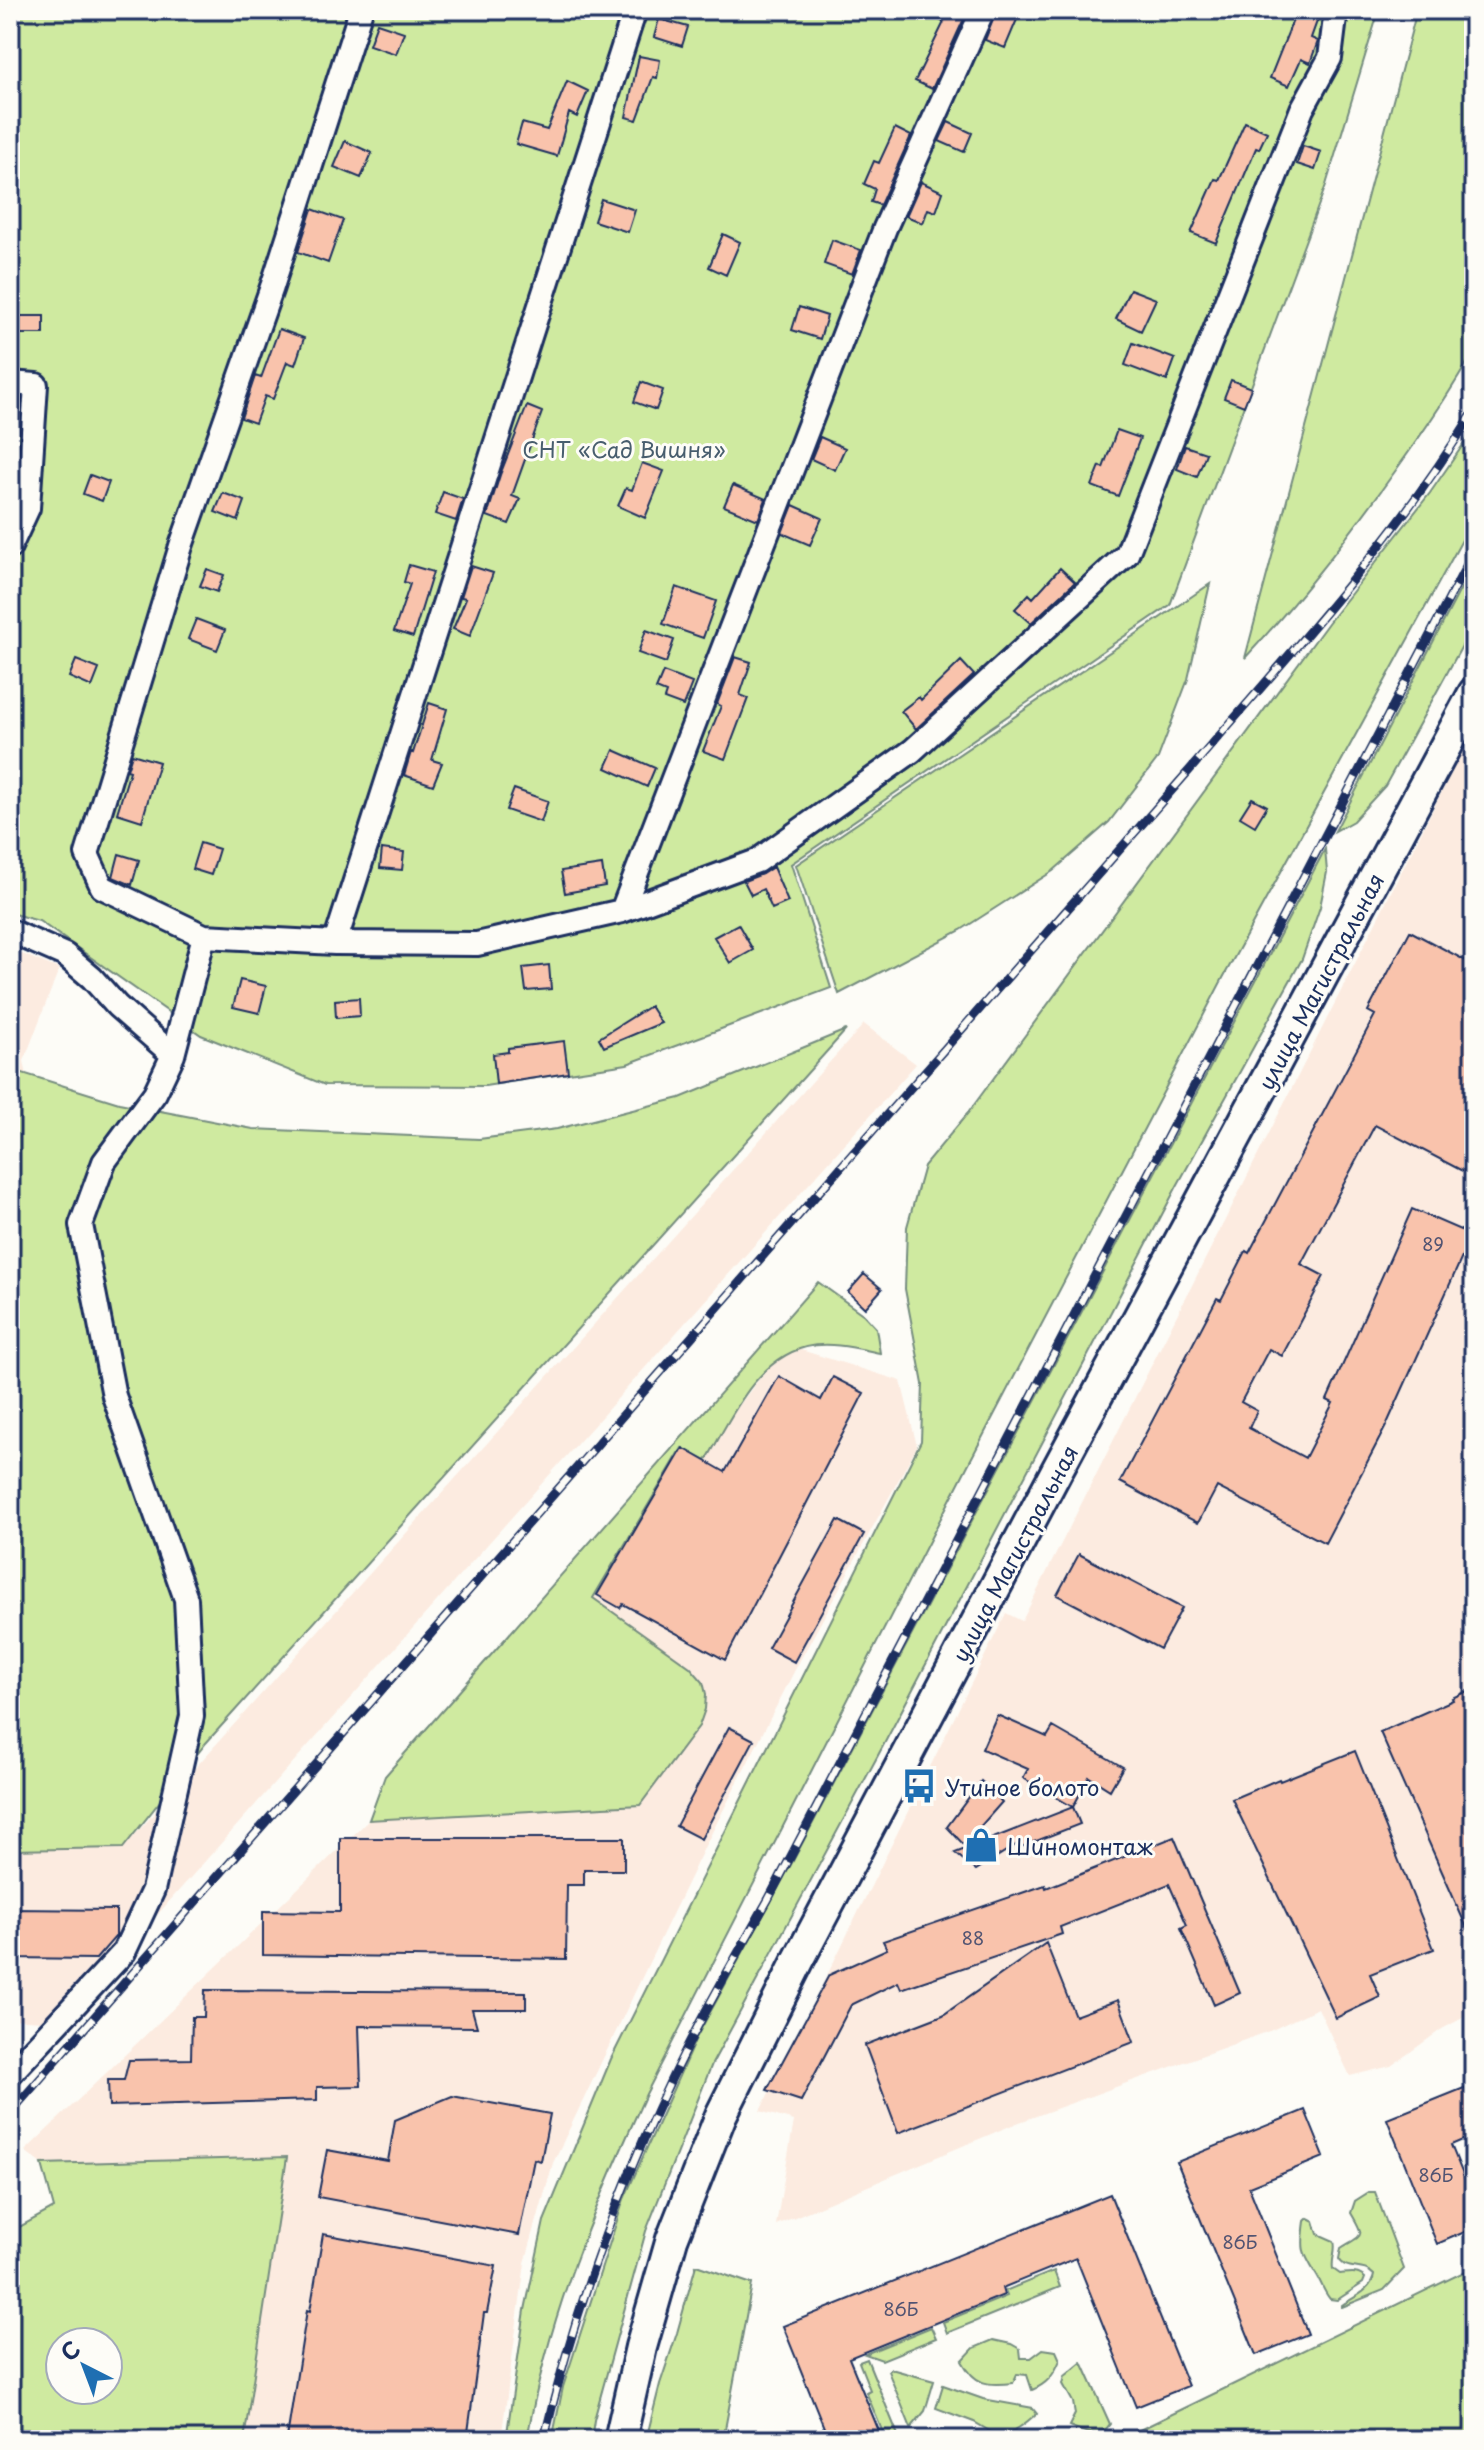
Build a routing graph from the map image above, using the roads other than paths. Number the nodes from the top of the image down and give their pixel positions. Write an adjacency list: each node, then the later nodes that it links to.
1 (361, 10): 10 (street)
2 (635, 10): 11 (street)
3 (983, 10): 8 (street)
4 (1336, 10): 8 (street)
5 (10, 383): 6 (street)
6 (10, 547)
7 (1474, 693): 14 (main road, улица Магистральная)
8 (622, 911): 11 (street)
9 (10, 931): 12 (street)
10 (204, 936): 11 (street); 12 (street)
11 (335, 943)
12 (173, 1055): 13 (street)
13 (10, 2074)
14 (620, 2440)

